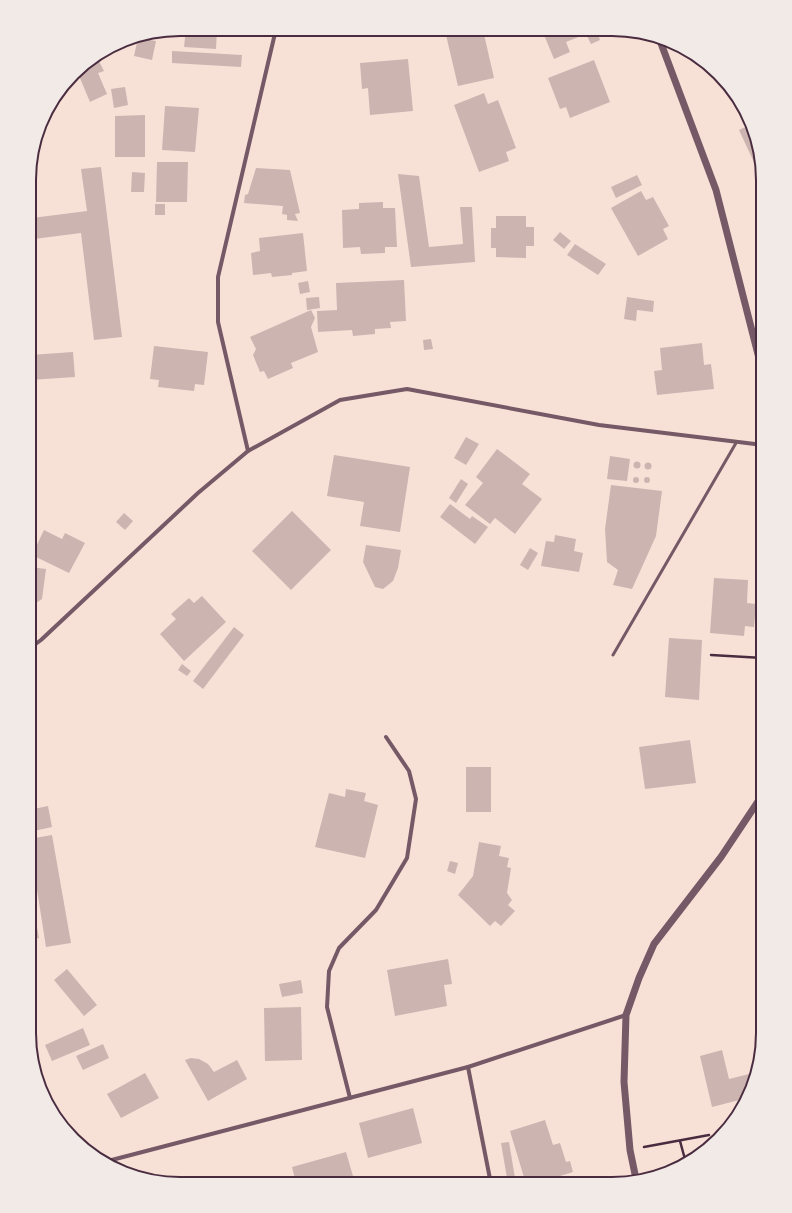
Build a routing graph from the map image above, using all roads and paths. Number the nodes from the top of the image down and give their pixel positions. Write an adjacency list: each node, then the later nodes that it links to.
1 (274, 36): 6 (street)
2 (662, 45): 3 (street)
3 (756, 347)
4 (736, 442): 5 (street); 6 (street); 8 (lane)
5 (756, 444)
6 (248, 451): 7 (street)
7 (36, 644)
8 (613, 655)
9 (711, 655): 10 (path)
10 (756, 658)
11 (386, 738): 15 (street)
12 (756, 804): 13 (street)
13 (626, 1015): 14 (street); 18 (street)
14 (468, 1067): 15 (street); 22 (street)
15 (350, 1098): 20 (street)
16 (709, 1135): 17 (path)
17 (680, 1141): 18 (path); 19 (path)
18 (630, 1150): 21 (street)
19 (685, 1158)
20 (112, 1160)
21 (635, 1175)
22 (490, 1177)

